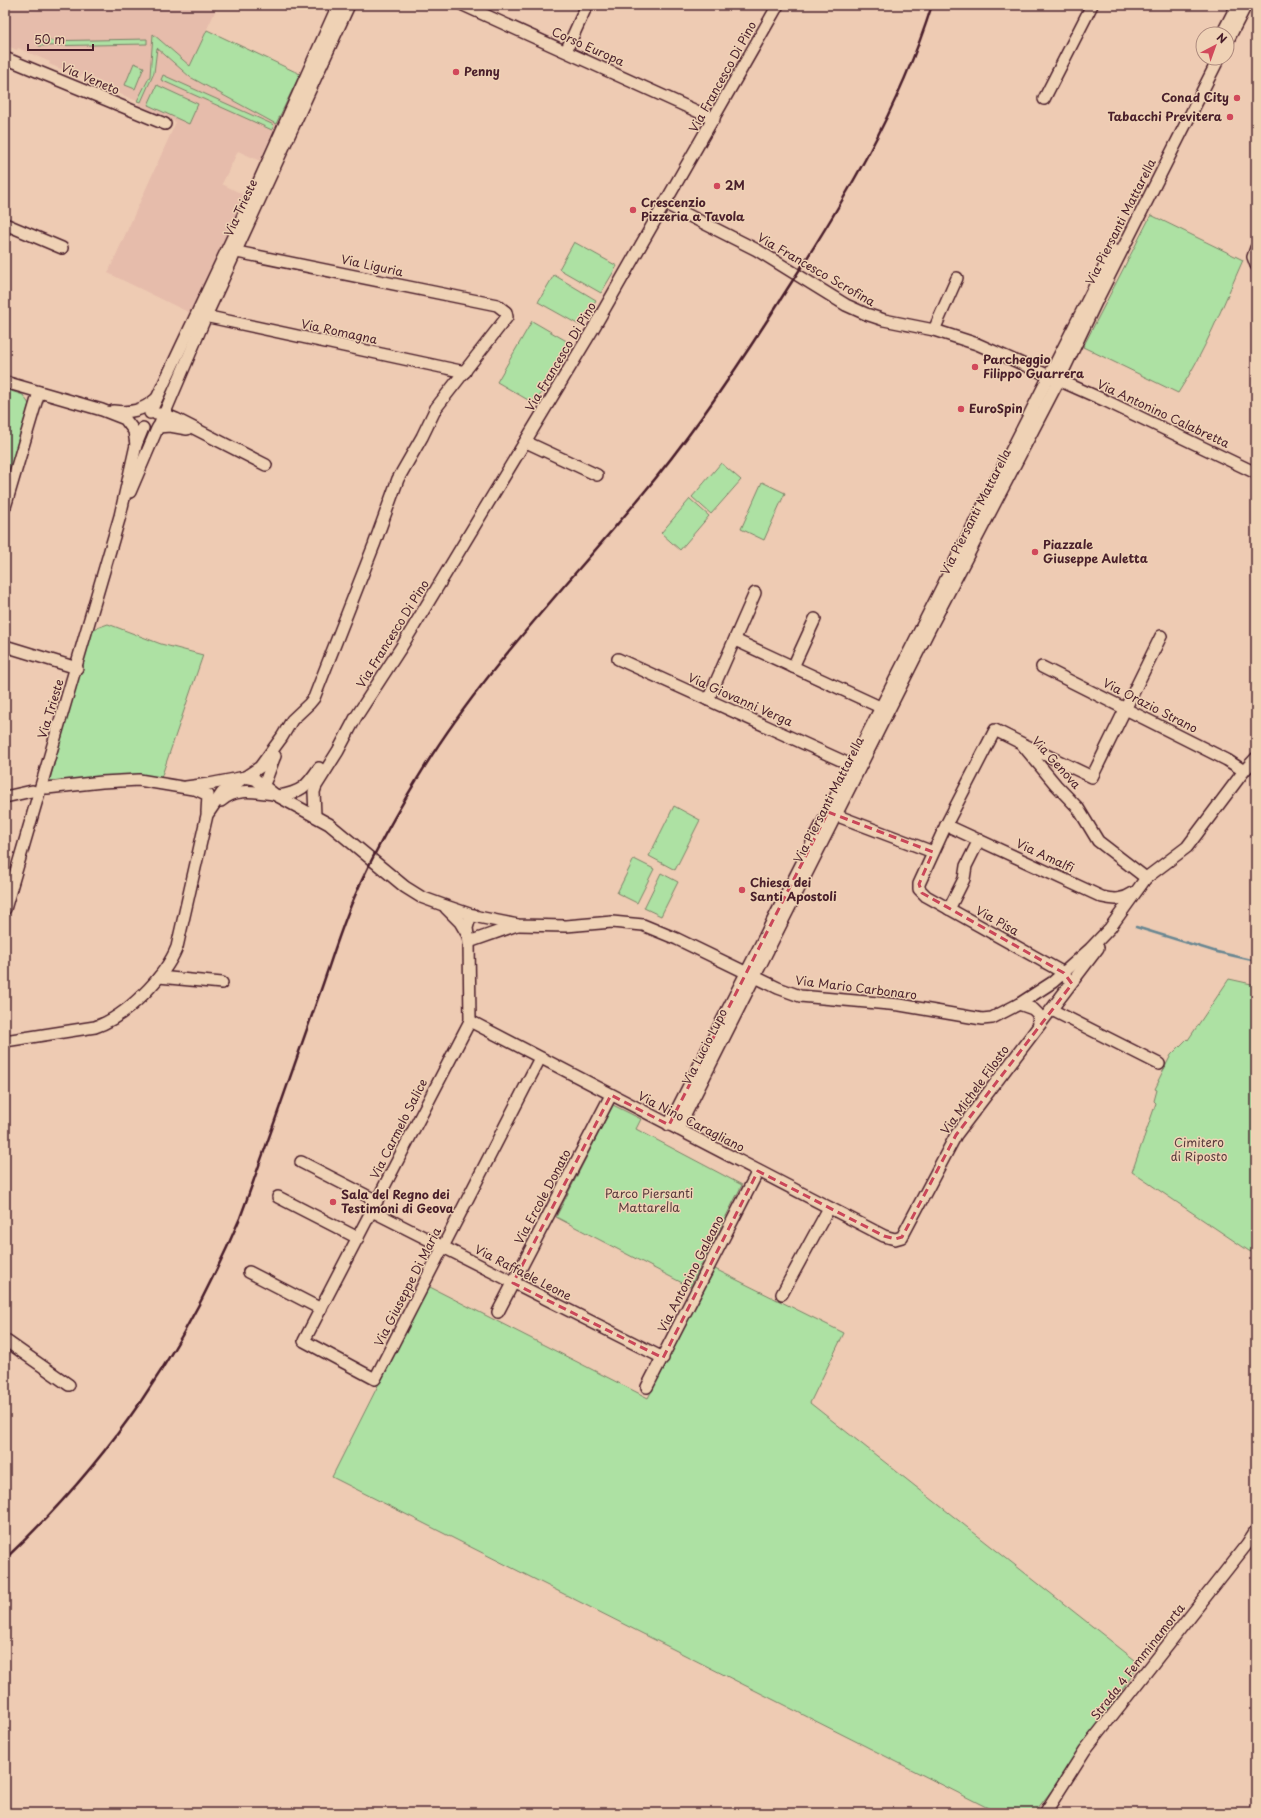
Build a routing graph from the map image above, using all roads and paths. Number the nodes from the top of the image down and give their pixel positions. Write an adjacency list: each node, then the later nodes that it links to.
1 (338, 5): 22 (street, Via Trieste)
2 (349, 5): 22 (street, Via Trieste)
3 (587, 5): 11 (street)
4 (778, 5): 16 (street, Via Francesco Di Pino)
5 (1092, 5): 15 (street)
6 (1237, 5): 9 (street)
7 (1246, 5): 10 (street)
8 (464, 6): 11 (street, Corso Europa)
9 (1226, 26)
10 (1235, 26)
11 (566, 51): 16 (street, Corso Europa)
12 (5, 58): 17 (street, Via Veneto)
13 (1206, 66): 28 (street, Via Piersanti Mattarella)
14 (1215, 66): 28 (street, Via Piersanti Mattarella)
15 (1044, 99)
16 (714, 119): 18 (street, Via Francesco Di Pino)
17 (165, 124)
18 (666, 204): 26 (street, Via Francesco Scrofina); 37 (street, Via Francesco Di Pino)
19 (5, 224): 20 (street)
20 (62, 248)
21 (1256, 248): 23 (street)
22 (232, 250): 25 (street, Via Trieste); 27 (street, Via Liguria)
23 (1255, 263)
24 (957, 278): 26 (street)
25 (202, 315): 27 (street, Via Romagna); 31 (street, Via Trieste); 35 (street, Via Trieste)
26 (934, 330): 28 (street, Via Francesco Scrofina)
27 (465, 372): 57 (street)
28 (1054, 378): 40 (street, Via Antonino Calabretta); 54 (street, Via Piersanti Mattarella); 56 (street, Via Piersanti Mattarella)
29 (5, 382): 30 (street)
30 (39, 392): 32 (street); 42 (street)
31 (157, 398): 33 (street); 35 (street, Via Trieste)
32 (102, 410): 33 (street); 34 (street)
33 (134, 412): 35 (street)
34 (125, 419): 36 (street); 38 (street)
35 (156, 419): 36 (street); 36 (street); 39 (street); 43 (street)
36 (142, 427): 38 (street)
37 (526, 442): 41 (street); 67 (street, Via Francesco Di Pino)
38 (136, 445): 43 (street)
39 (266, 465)
40 (1256, 473)
41 (597, 475)
42 (5, 507)
43 (120, 516): 52 (street, Via Trieste)
44 (755, 593): 47 (street)
45 (815, 619): 50 (street)
46 (1161, 636): 55 (street)
47 (735, 640): 50 (street); 53 (street)
48 (5, 646): 52 (street)
49 (618, 659): 53 (street, Via Giovanni Verga)
50 (793, 667): 54 (street)
51 (1042, 667): 55 (street, Via Orazio Strano)
52 (77, 668): 84 (street, Via Trieste)
53 (708, 700): 60 (street, Via Giovanni Verga)
54 (880, 707): 56 (street); 60 (street, Via Piersanti Mattarella)
55 (1126, 708): 58 (street); 61 (street, Via Orazio Strano)
56 (880, 730): 60 (street, Via Piersanti Mattarella)
57 (282, 737): 62 (street); 65 (street)
58 (1021, 743): 76 (street, Via Genova); 80 (street, Via Genova)
59 (1256, 758): 61 (street, Via Mario Carbonaro)
60 (856, 767): 73 (street, Via Piersanti Mattarella)
61 (1244, 771): 80 (street, Via Mario Carbonaro)
62 (245, 777): 63 (street); 65 (street); 69 (street)
63 (186, 787): 64 (street); 66 (street)
64 (47, 788)
65 (260, 788): 69 (street); 70 (street)
66 (197, 790): 69 (street); 74 (street)
67 (309, 790): 70 (street); 72 (street, Via Francesco Di Pino); 75 (street)
68 (32, 791): 71 (street)
69 (225, 794): 74 (street); 77 (street)
70 (276, 795): 72 (street, Via Mario Carbonaro)
71 (5, 797)
72 (299, 806): 75 (street, Via Mario Carbonaro)
73 (832, 814): 79 (street); 91 (street, Via Piersanti Mattarella)
74 (207, 815): 77 (street)
75 (315, 816): 83 (street, Via Mario Carbonaro)
76 (946, 825): 78 (street, Via Amalfi); 79 (street, Via Genova)
77 (204, 828): 92 (street)
78 (979, 840): 82 (street, Via Amalfi); 85 (street)
79 (933, 852): 81 (street, Via Genova)
80 (1146, 878): 82 (street, Via Mario Carbonaro)
81 (919, 889): 85 (street, Via Pisa)
82 (1133, 893): 88 (street, Via Mario Carbonaro)
83 (443, 906): 86 (street, Via Mario Carbonaro); 89 (street)
84 (5, 909)
85 (949, 909): 90 (street, Via Pisa)
86 (476, 916): 87 (street, Via Mario Carbonaro); 89 (street); 89 (street)
87 (518, 925): 89 (street); 91 (street, Via Mario Carbonaro)
88 (1110, 928): 90 (street, Via Mario Carbonaro); 94 (street, Via Michele Filosto)
89 (470, 939): 97 (street, Via Carmelo Salice)
90 (1064, 973): 94 (street); 95 (street, Via Mario Carbonaro)
91 (751, 974): 95 (street, Via Mario Carbonaro); 103 (street, Via Lucio Lupo)
92 (159, 977): 93 (street); 99 (street)
93 (222, 983)
94 (1072, 984): 96 (street, Via Michele Filosto)
95 (1020, 1004): 98 (street)
96 (1052, 1010): 98 (street, Via Michele Filosto); 101 (street)
97 (470, 1022): 100 (street, Via Nino Caragliano); 107 (street, Via Carmelo Salice)
98 (1039, 1024): 109 (street, Via Michele Filosto)
99 (5, 1041)
100 (540, 1058): 102 (street, Via Nino Caragliano); 111 (street, Via Giuseppe Di Maria)
101 (1159, 1064)
102 (611, 1095): 103 (street, Via Nino Caragliano); 113 (street, Via Ercole Donato)
103 (674, 1127): 105 (street, Via Nino Caragliano)
104 (301, 1162): 107 (street, Via Raffaele Leone)
105 (758, 1171): 108 (street, Via Nino Caragliano); 119 (street, Via Antonino Galeano)
106 (278, 1197): 110 (street)
107 (374, 1206): 110 (street, Via Carmelo Salice); 111 (street, Via Raffaele Leone)
108 (829, 1208): 109 (street, Via Nino Caragliano); 114 (street)
109 (902, 1236)
110 (358, 1238): 115 (street, Via Carmelo Salice)
111 (443, 1247): 113 (street, Via Raffaele Leone); 118 (street, Via Giuseppe Di Maria)
112 (249, 1272): 115 (street)
113 (513, 1283): 116 (street, Via Ercole Donato); 119 (street, Via Raffaele Leone)
114 (782, 1294)
115 (320, 1309): 118 (street, Via Carmelo Salice)
116 (498, 1312)
117 (5, 1340): 120 (street)
118 (304, 1341)
119 (663, 1358): 121 (street, Via Antonino Galeano)
120 (69, 1385)
121 (647, 1388)
122 (1256, 1530): 123 (street, Strada 4 Femminamorta)
123 (1045, 1813)

